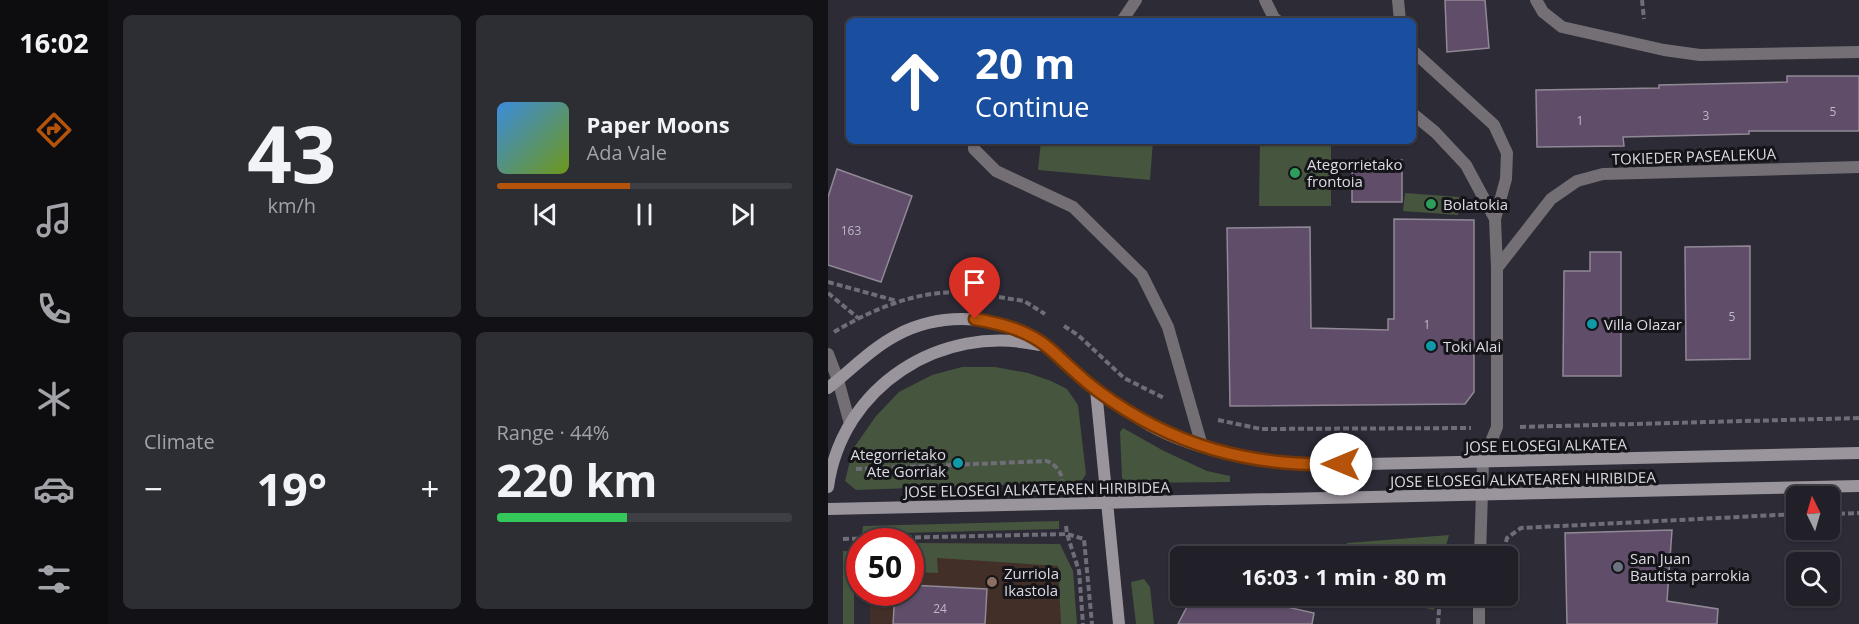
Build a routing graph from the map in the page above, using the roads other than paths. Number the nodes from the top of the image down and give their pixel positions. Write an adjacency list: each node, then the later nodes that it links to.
1 (1136, 0): 5 (street)
2 (1265, 0): 6 (street)
3 (1398, 0): 7 (street)
4 (1536, 0): 8 (street)
5 (1124, 18)
6 (1274, 18)
7 (1400, 18)
8 (1859, 52)
9 (1416, 54): 13 (street)
10 (1416, 116): 13 (street)
11 (974, 144): 20 (street)
12 (1859, 167): 14 (street, TOKIEDER PASEALEKUA)
13 (1495, 219): 14 (street)
14 (1497, 268): 22 (street)
15 (1048, 347): 17 (main road); 18 (main road); 19 (main road)
16 (828, 354): 17 (street)
17 (833, 384): 19 (street)
18 (1096, 390): 20 (main road); 26 (main road)
19 (850, 423): 24 (main road)
20 (1202, 446): 22 (main road, JOSE ELOSEGI ALKATEA)
21 (1859, 453): 22 (main road, JOSE ELOSEGI ALKATEA)
22 (1483, 461): 25 (street)
23 (1859, 486): 25 (main road, JOSE ELOSEGI ALKATEAREN HIRIBIDEA)
24 (828, 487)
25 (1481, 495): 26 (main road, JOSE ELOSEGI ALKATEAREN HIRIBIDEA); 28 (street)
26 (1107, 503): 27 (main road, JOSE ELOSEGI ALKATEAREN HIRIBIDEA); 30 (main road)
27 (828, 509)
28 (1480, 546)
29 (1479, 606): 31 (street)
30 (1119, 624)
31 (1479, 624)

